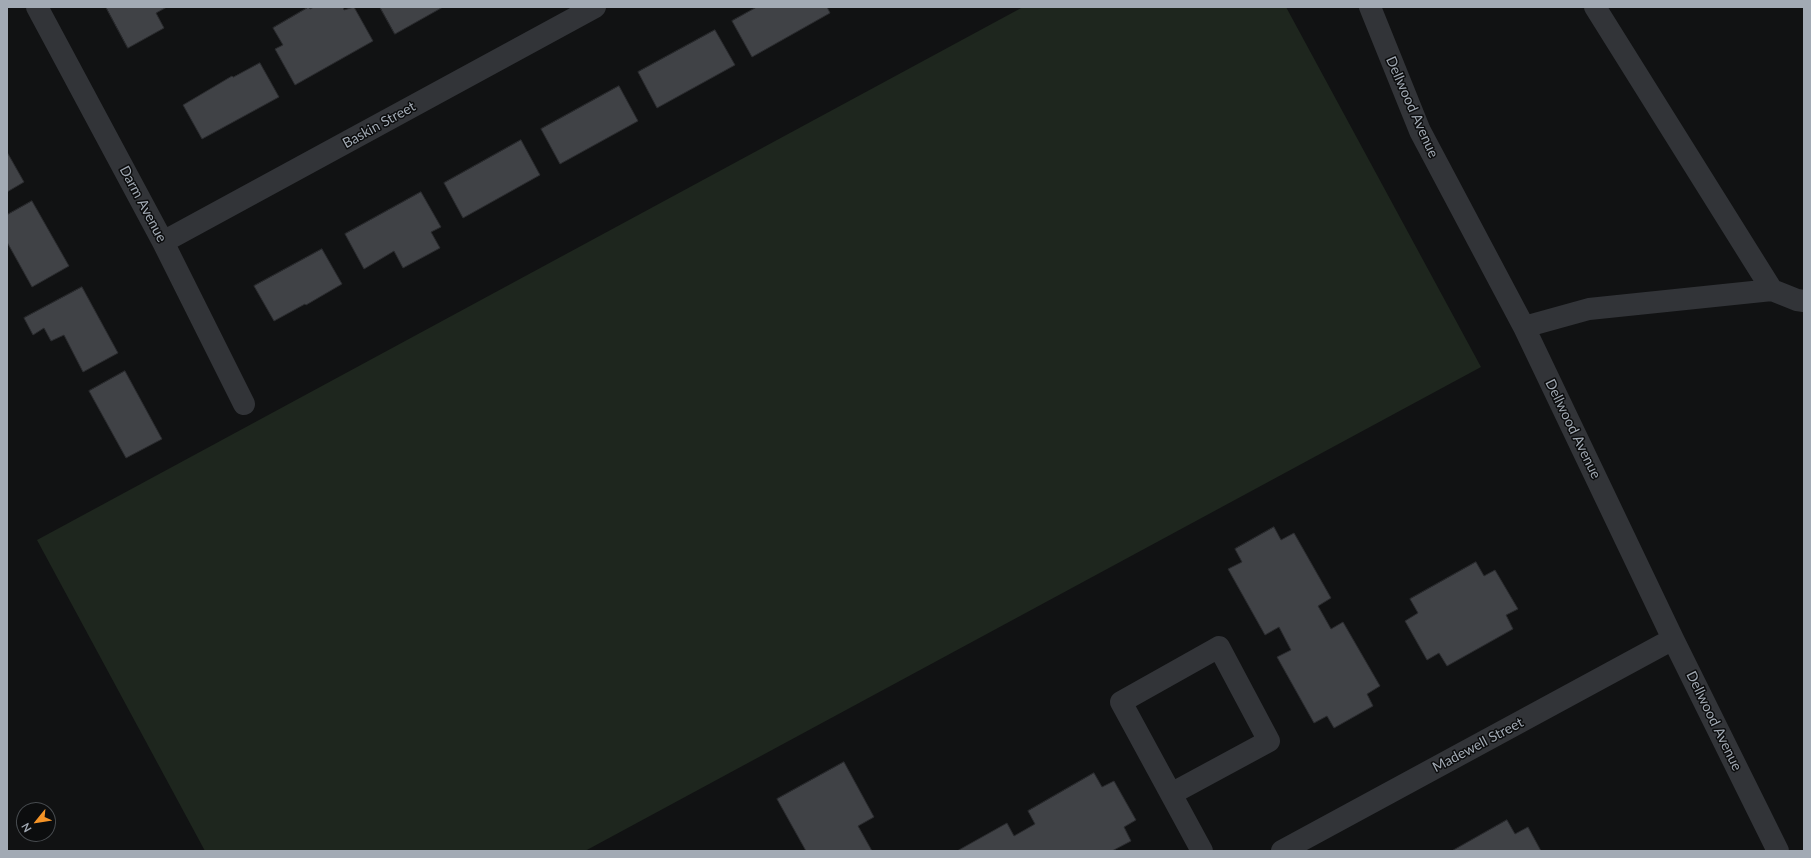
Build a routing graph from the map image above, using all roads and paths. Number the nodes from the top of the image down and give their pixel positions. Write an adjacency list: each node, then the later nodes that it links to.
1 (37, 7): 5 (street, Darm Avenue)
2 (596, 7): 5 (street, Baskin Street)
3 (1370, 7): 8 (street, Dellwood Avenue)
4 (1596, 7): 6 (street)
5 (163, 242): 9 (street, Darm Avenue)
6 (1772, 290): 7 (street); 8 (street)
7 (1804, 301)
8 (1524, 327): 10 (street, Dellwood Avenue)
9 (244, 404)
10 (1673, 639): 13 (street, Madewell Street); 14 (street, Dellwood Avenue)
11 (1171, 794): 11 (street); 12 (street)
12 (1202, 851)
13 (1282, 851)
14 (1778, 851)

